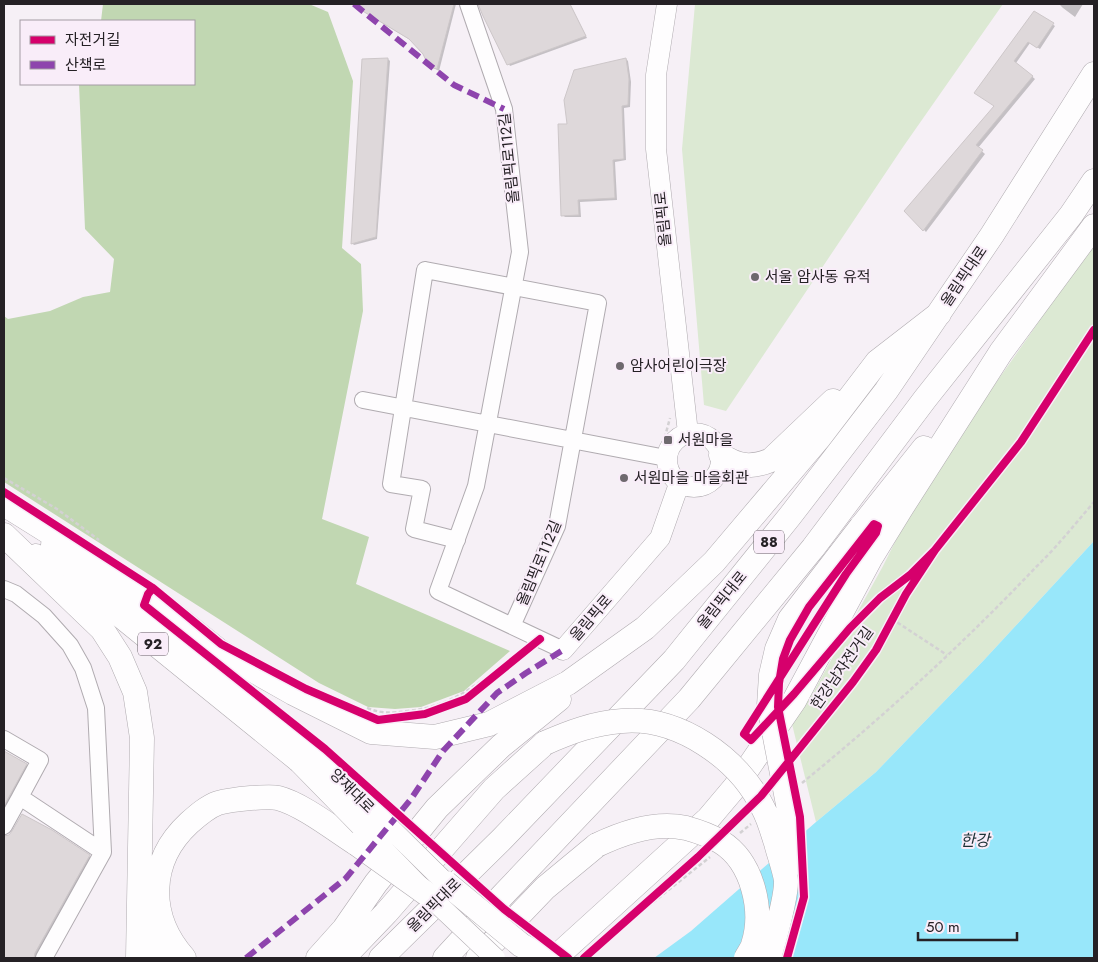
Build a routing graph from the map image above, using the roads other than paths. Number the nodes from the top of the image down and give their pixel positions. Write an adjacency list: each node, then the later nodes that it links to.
1 (468, 4): 6 (street, 올림픽로112길)
2 (667, 4): 13 (main road, 올림픽로)
3 (1094, 74): 7 (highway, 올림픽대로 / 88)
4 (1094, 181): 42 (highway, 88)
5 (1094, 226): 8 (highway)
6 (513, 287): 11 (street, 올림픽로112길); 12 (street, 올림픽로112길); 14 (street, 올림픽로112길)
7 (939, 314): 9 (highway); 41 (highway, 올림픽대로 / 88)
8 (1001, 352): 33 (highway, bridge); 47 (highway, bridge)
9 (877, 362): 15 (highway); 26 (highway)
10 (363, 400): 11 (street)
11 (402, 408): 12 (street); 22 (street, 올림픽로112길)
12 (488, 424): 14 (street); 22 (street, 올림픽로112길)
13 (688, 433): 15 (main road); 16 (main road)
14 (572, 440): 16 (street); 24 (street, 올림픽로112길)
15 (721, 455): 17 (main road)
16 (666, 458): 17 (main road)
17 (680, 484): 25 (main road, 올림픽로)
18 (4, 504): 26 (highway)
19 (4, 510): 28 (main road, 양재대로 / 92)
20 (4, 531): 28 (main road, 양재대로 / 92)
21 (4, 535): 32 (highway)
22 (457, 540): 24 (street, 올림픽로112길)
23 (4, 588): 31 (street)
24 (512, 626): 25 (street, 올림픽로112길)
25 (563, 650)
26 (604, 659): 39 (highway)
27 (4, 739): 29 (street)
28 (303, 755): 34 (main road, 양재대로, bridge)
29 (20, 797): 30 (street); 31 (street)
30 (4, 826)
31 (103, 852): 35 (street)
32 (138, 878): 36 (highway); 37 (highway)
33 (786, 881): 40 (highway, bridge); 49 (highway, bridge)
34 (437, 889): 38 (highway, bridge); 44 (main road, 양재대로, bridge); 45 (main road, 양재대로, bridge); 46 (highway, bridge)
35 (44, 958)
36 (138, 958)
37 (160, 958)
38 (184, 958)
39 (318, 958)
40 (343, 958)
41 (380, 958)
42 (445, 958)
43 (478, 958): 48 (highway, bridge)
44 (496, 958)
45 (521, 958)
46 (545, 958)
47 (555, 958)
48 (746, 958)
49 (769, 958)

